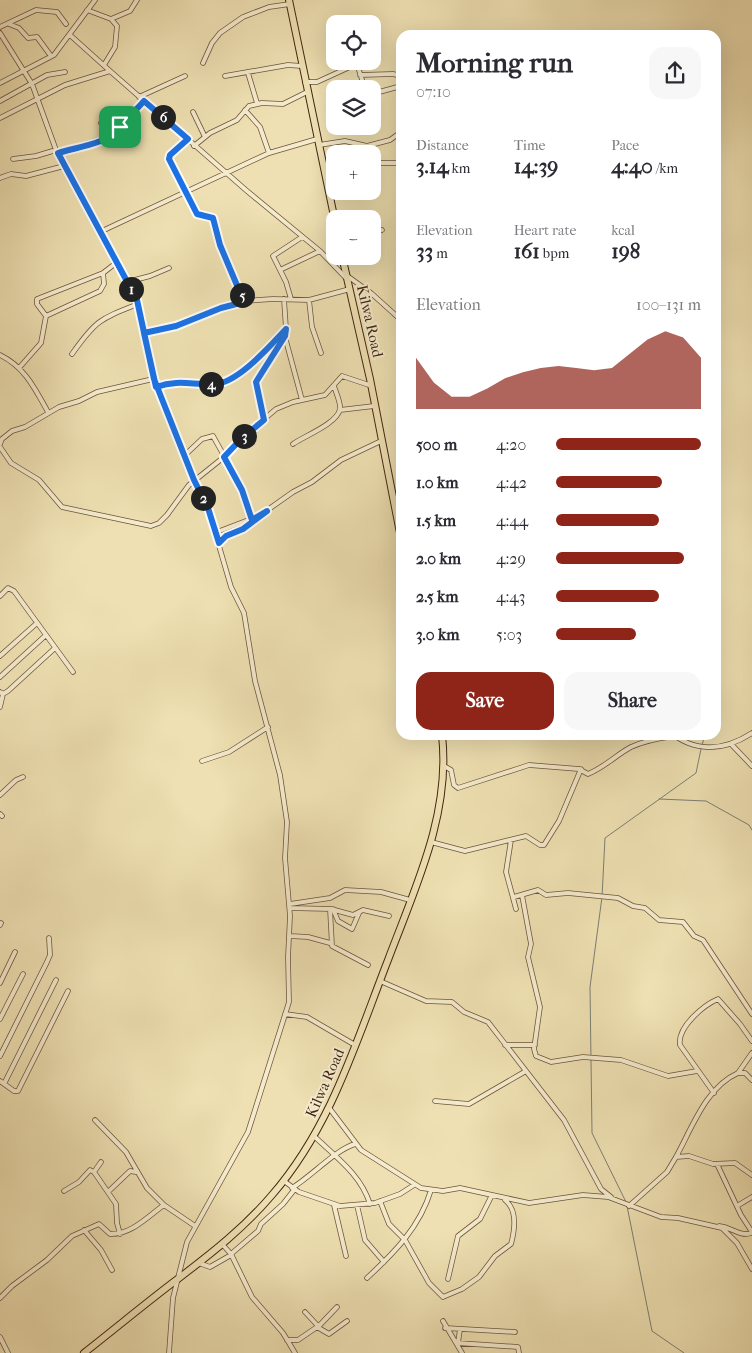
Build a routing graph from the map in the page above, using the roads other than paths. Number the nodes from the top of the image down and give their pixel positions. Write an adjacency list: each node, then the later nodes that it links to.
1 (95, 0): 4 (street)
2 (137, 0): 5 (street)
3 (289, 2): 12 (street); 14 (highway)
4 (86, 10): 5 (street); 9 (street)
5 (111, 19): 13 (street)
6 (9, 24): 7 (street); 8 (street); 11 (street)
7 (66, 24)
8 (0, 27)
9 (70, 34): 11 (street); 13 (street)
10 (1, 35): 15 (street)
11 (51, 56): 15 (street)
12 (203, 63)
13 (104, 65): 18 (street)
14 (302, 66): 20 (street); 26 (highway)
15 (23, 70): 27 (street); 28 (street)
16 (344, 70): 26 (street)
17 (359, 70): 21 (street)
18 (110, 71): 32 (street); 33 (street)
19 (65, 72): 28 (street)
20 (248, 74): 24 (street); 36 (street)
21 (360, 75): 22 (street); 25 (street)
22 (396, 75)
23 (185, 76): 32 (street)
24 (225, 76)
25 (361, 80)
26 (305, 82): 30 (highway)
27 (0, 83)
28 (32, 84): 33 (street); 34 (street)
29 (396, 87): 31 (street)
30 (307, 92): 36 (street); 45 (highway)
31 (381, 92)
32 (139, 97): 35 (street)
33 (38, 99): 39 (street); 47 (street)
34 (0, 100)
35 (144, 101): 41 (street); 44 (street)
36 (257, 103): 37 (street)
37 (245, 110): 43 (street); 48 (street)
38 (193, 112): 43 (street)
39 (0, 118)
40 (101, 123): 41 (street)
41 (117, 132): 47 (street)
42 (396, 136): 45 (street)
43 (205, 137): 46 (street)
44 (188, 139): 46 (street); 56 (street)
45 (318, 142): 48 (street); 53 (highway)
46 (194, 146): 54 (street)
47 (57, 151): 49 (street); 52 (street)
48 (269, 153): 54 (street)
49 (13, 159)
50 (381, 163): 51 (street)
51 (396, 163)
52 (64, 166): 55 (street); 57 (street)
53 (326, 169)
54 (226, 173): 56 (street); 58 (street)
55 (0, 178)
56 (186, 191): 57 (street); 71 (street)
57 (102, 231): 60 (street)
58 (302, 237): 59 (street); 63 (street)
59 (320, 251): 63 (street); 65 (street)
60 (116, 264): 64 (street); 66 (street)
61 (344, 265): 65 (highway, Kilwa Road)
62 (169, 268): 66 (street)
63 (280, 270): 68 (street)
64 (103, 273): 73 (street); 73 (street)
65 (347, 277): 67 (highway, Kilwa Road); 74 (street)
66 (127, 282): 72 (street)
67 (350, 289): 70 (street); 84 (highway, Kilwa Road)
68 (291, 298): 69 (street); 70 (street)
69 (284, 299): 71 (street); 75 (street)
70 (309, 300): 78 (street)
71 (244, 302): 76 (street)
72 (138, 304): 76 (street); 79 (street)
73 (46, 316): 81 (street)
74 (396, 316)
75 (286, 329): 77 (street); 85 (street)
76 (144, 333): 82 (street)
77 (285, 336): 86 (street); 90 (street)
78 (321, 353)
79 (72, 354)
80 (0, 355): 81 (street)
81 (19, 368): 89 (street)
82 (154, 379): 85 (street); 89 (street)
83 (334, 386): 84 (street); 86 (street); 88 (street)
84 (372, 386): 87 (highway, Kilwa Road)
85 (156, 387): 94 (street)
86 (302, 400): 90 (street)
87 (374, 406): 88 (street); 91 (highway, Kilwa Road)
88 (340, 410): 92 (street)
89 (48, 412): 93 (street)
90 (264, 420): 95 (street)
91 (381, 441): 97 (highway, Kilwa Road); 98 (street)
92 (293, 444)
93 (0, 445): 96 (street)
94 (184, 456): 95 (street); 96 (street)
95 (224, 457): 96 (street); 99 (street)
96 (194, 480): 100 (street)
97 (396, 496)
98 (267, 511): 99 (street); 101 (street)
99 (252, 520): 100 (street)
100 (217, 532): 101 (street)
101 (219, 543): 111 (street)
102 (0, 596): 103 (street)
103 (38, 623): 104 (street); 106 (street)
104 (46, 635): 105 (street); 108 (street)
105 (55, 648): 107 (street); 109 (street)
106 (0, 656)
107 (74, 672)
108 (0, 677)
109 (1, 693): 110 (street)
110 (0, 707)
111 (268, 727): 117 (street); 128 (street)
112 (752, 733): 116 (street)
113 (442, 740): 118 (highway, Kilwa Road)
114 (656, 740): 120 (street)
115 (682, 740): 116 (street)
116 (732, 745): 119 (street)
117 (202, 761)
118 (444, 766): 120 (street); 124 (highway, Kilwa Road)
119 (752, 766)
120 (581, 770): 123 (street)
121 (23, 777): 122 (street)
122 (0, 795)
123 (510, 840): 124 (street); 126 (street)
124 (431, 842): 127 (highway, Kilwa Road)
125 (522, 895): 126 (street); 144 (street); 147 (street)
126 (514, 897): 130 (street)
127 (410, 900): 128 (street); 140 (highway, Kilwa Road)
128 (290, 906): 129 (street); 133 (street)
129 (331, 909): 131 (street); 131 (street); 135 (street)
130 (516, 910)
131 (359, 912): 132 (street)
132 (389, 916)
133 (290, 936): 135 (street); 143 (street)
134 (49, 938): 151 (street)
135 (330, 943): 137 (street)
136 (15, 952): 141 (street)
137 (368, 964)
138 (23, 974): 145 (street)
139 (56, 980): 156 (street)
140 (380, 981): 148 (highway, Kilwa Road); 149 (street)
141 (0, 983)
142 (68, 991): 156 (street)
143 (285, 1014): 148 (street); 187 (street)
144 (752, 1014)
145 (0, 1019)
146 (752, 1041): 153 (street)
147 (535, 1044): 149 (street); 153 (street)
148 (356, 1045): 159 (highway, Kilwa Road)
149 (505, 1045): 152 (street)
150 (752, 1053): 154 (street)
151 (0, 1056)
152 (526, 1070): 158 (street); 179 (street)
153 (698, 1072): 157 (street)
154 (738, 1073): 155 (street); 157 (street)
155 (752, 1080)
156 (2, 1082)
157 (714, 1093): 164 (street)
158 (435, 1101)
159 (330, 1109): 161 (highway, Kilwa Road); 162 (street)
160 (95, 1120): 168 (street)
161 (315, 1137): 163 (street); 170 (highway, Kilwa Road)
162 (355, 1144): 163 (street); 171 (street)
163 (334, 1156): 172 (street); 182 (street)
164 (676, 1157): 166 (street); 185 (street)
165 (101, 1162): 167 (street)
166 (717, 1164): 169 (street); 186 (street)
167 (94, 1172): 174 (street); 175 (street)
168 (136, 1172): 175 (street); 181 (street)
169 (752, 1175)
170 (284, 1181): 172 (street); 193 (highway, Kilwa Road)
171 (414, 1185): 173 (street); 180 (street)
172 (294, 1189): 183 (street); 194 (street)
173 (431, 1190): 176 (street); 192 (street)
174 (64, 1191)
175 (110, 1191): 191 (street)
176 (492, 1196): 178 (street); 202 (street)
177 (752, 1196): 186 (street)
178 (503, 1198): 179 (street); 192 (street)
179 (613, 1198): 185 (street)
180 (380, 1201): 182 (street); 192 (street)
181 (164, 1204): 187 (street); 191 (street)
182 (370, 1204): 184 (street)
183 (334, 1205): 184 (street); 195 (street)
184 (357, 1205): 196 (street)
185 (629, 1206): 188 (street)
186 (737, 1206): 190 (street)
187 (195, 1226): 201 (street)
188 (717, 1226): 190 (street); 198 (street)
189 (84, 1230): 191 (street); 199 (street); 203 (street)
190 (752, 1233)
191 (120, 1234)
192 (405, 1240): 196 (street)
193 (222, 1244): 194 (street); 197 (highway, Kilwa Road)
194 (231, 1255): 197 (street); 213 (street)
195 (346, 1256)
196 (384, 1262): 200 (street)
197 (199, 1263): 201 (highway, Kilwa Road)
198 (752, 1269)
199 (112, 1270)
200 (367, 1278)
201 (178, 1279): 218 (highway, Kilwa Road); 219 (street)
202 (448, 1279)
203 (0, 1298)
204 (337, 1307): 208 (street)
205 (304, 1312): 208 (street)
206 (347, 1321): 208 (street)
207 (443, 1321): 209 (street)
208 (317, 1327): 213 (street)
209 (446, 1328): 210 (street); 214 (street)
210 (460, 1329): 211 (street); 214 (street)
211 (514, 1332)
212 (0, 1337): 217 (street)
213 (287, 1340): 220 (street)
214 (457, 1343): 215 (street); 221 (street)
215 (489, 1346): 216 (street); 222 (street)
216 (505, 1346): 223 (street); 224 (street)
217 (8, 1353)
218 (84, 1353)
219 (169, 1353)
220 (295, 1353)
221 (462, 1353)
222 (488, 1353)
223 (504, 1353)
224 (519, 1353)

